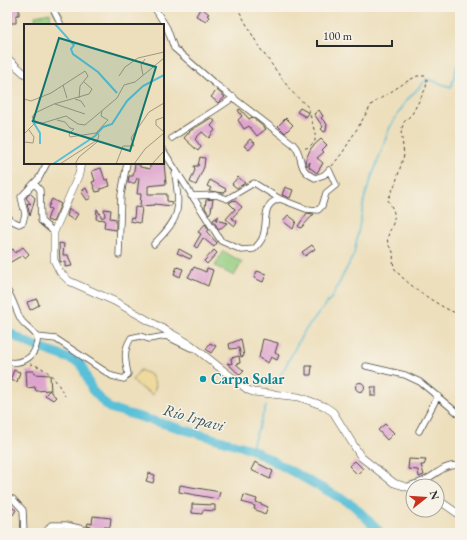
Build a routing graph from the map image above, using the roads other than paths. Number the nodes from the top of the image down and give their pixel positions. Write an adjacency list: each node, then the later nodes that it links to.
1 (52, 7): 3 (street)
2 (154, 7): 6 (street)
3 (60, 24)
4 (7, 58): 5 (main road)
5 (24, 73)
6 (234, 97): 7 (street); 15 (street)
7 (172, 138)
8 (164, 152): 12 (street)
9 (46, 164): 13 (street)
10 (81, 164): 17 (main road)
11 (127, 164): 19 (street)
12 (175, 171): 14 (street); 18 (street)
13 (34, 183): 16 (street); 17 (street)
14 (191, 196): 15 (street); 15 (street)
15 (280, 198)
16 (7, 216)
17 (54, 232): 22 (main road)
18 (154, 244)
19 (119, 255)
20 (7, 290): 21 (street)
21 (37, 339): 22 (street); 23 (street)
22 (199, 351): 30 (main road)
23 (8, 361)
24 (366, 366): 25 (street)
25 (438, 396): 26 (street); 27 (street)
26 (460, 415)
27 (419, 431)
28 (460, 466): 29 (street)
29 (429, 478)
30 (405, 486)
31 (7, 498): 34 (street)
32 (445, 505): 33 (main road)
33 (460, 515)
34 (24, 533)
35 (45, 533): 36 (street)
36 (99, 533)

